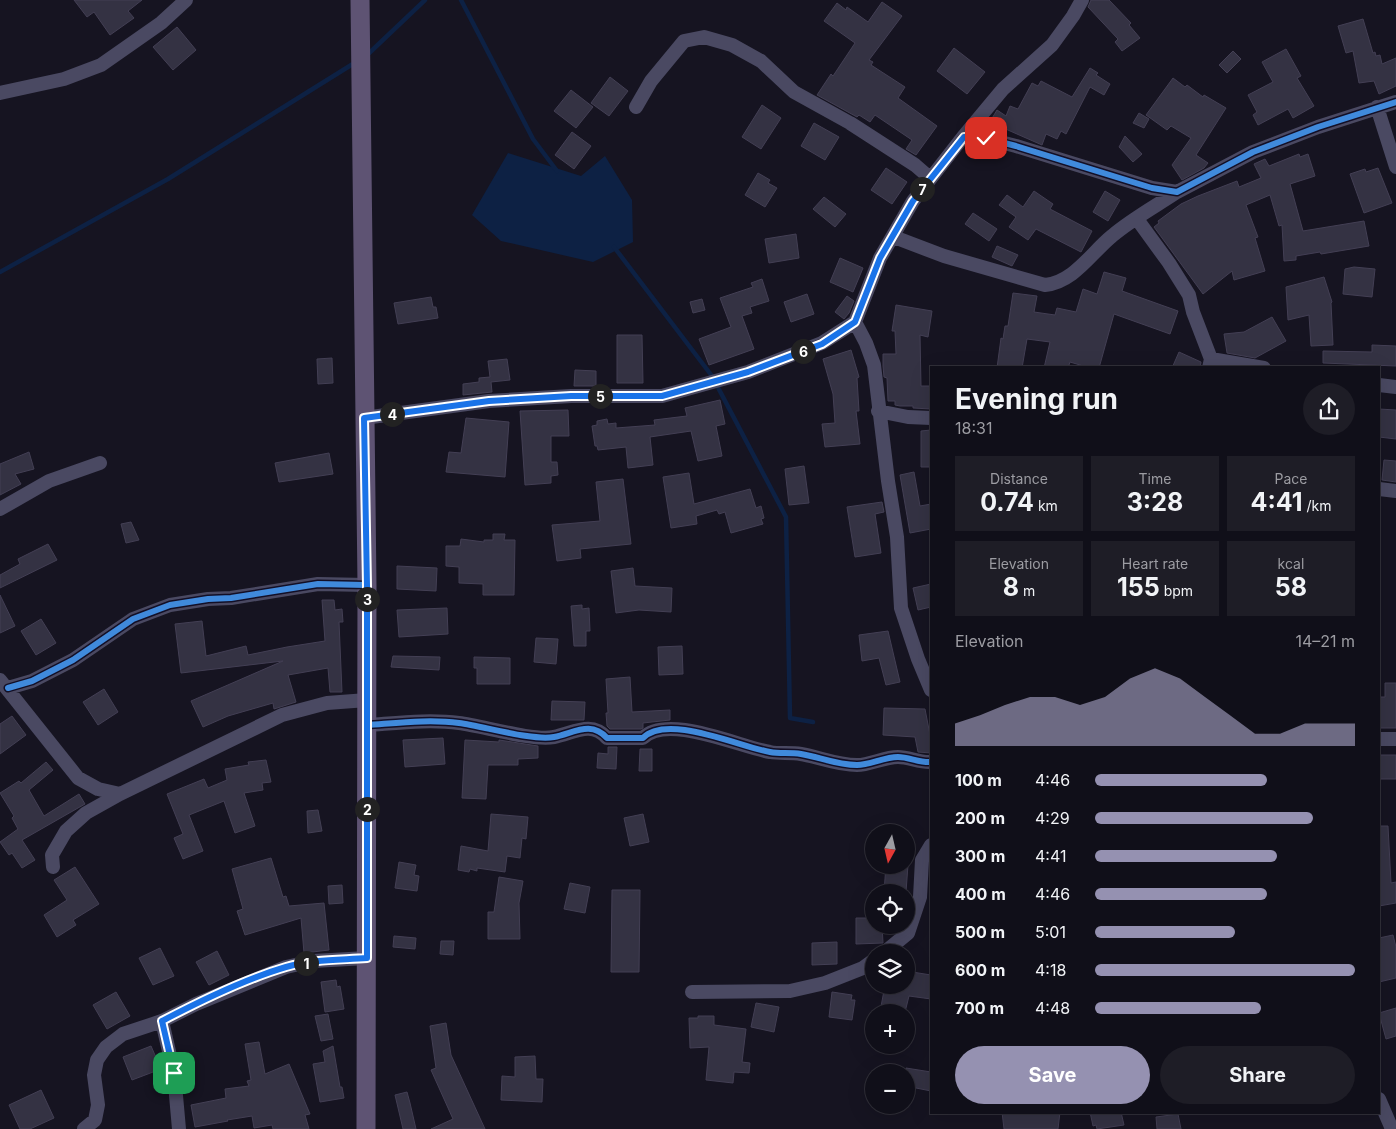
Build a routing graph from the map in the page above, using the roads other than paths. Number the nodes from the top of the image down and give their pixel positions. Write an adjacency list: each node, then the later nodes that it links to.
1 (186, 0): 4 (street)
2 (360, 0): 20 (main road)
3 (1082, 0): 8 (street)
4 (0, 93)
5 (1396, 102): 7 (street)
6 (636, 106): 10 (street)
7 (1377, 107): 9 (street); 11 (street)
8 (964, 137): 10 (street); 11 (street)
9 (1396, 167)
10 (930, 178): 13 (street)
11 (1177, 192): 12 (street)
12 (1137, 219): 13 (street); 15 (street)
13 (894, 237): 14 (street)
14 (855, 322): 19 (street); 20 (street)
15 (1210, 364): 16 (street)
16 (1237, 366)
17 (1380, 385): 18 (street)
18 (1396, 387)
19 (878, 411): 21 (street); 28 (street)
20 (364, 418): 26 (main road)
21 (930, 418)
22 (100, 463): 25 (street)
23 (1380, 489): 24 (street)
24 (1396, 491)
25 (0, 508)
26 (367, 586): 27 (street); 29 (main road)
27 (4, 684): 34 (street)
28 (930, 688)
29 (367, 700): 30 (main road); 34 (street)
30 (367, 726): 33 (street); 38 (main road)
31 (1380, 739): 32 (street)
32 (1396, 740)
33 (930, 762)
34 (120, 794): 36 (street)
35 (930, 847): 37 (street)
36 (53, 867)
37 (895, 944)
38 (367, 958): 41 (street); 45 (main road)
39 (865, 967): 40 (street)
40 (692, 992)
41 (162, 1021): 43 (street); 44 (street)
42 (1380, 1101): 46 (street)
43 (84, 1129)
44 (178, 1129)
45 (366, 1129)
46 (1392, 1129)

